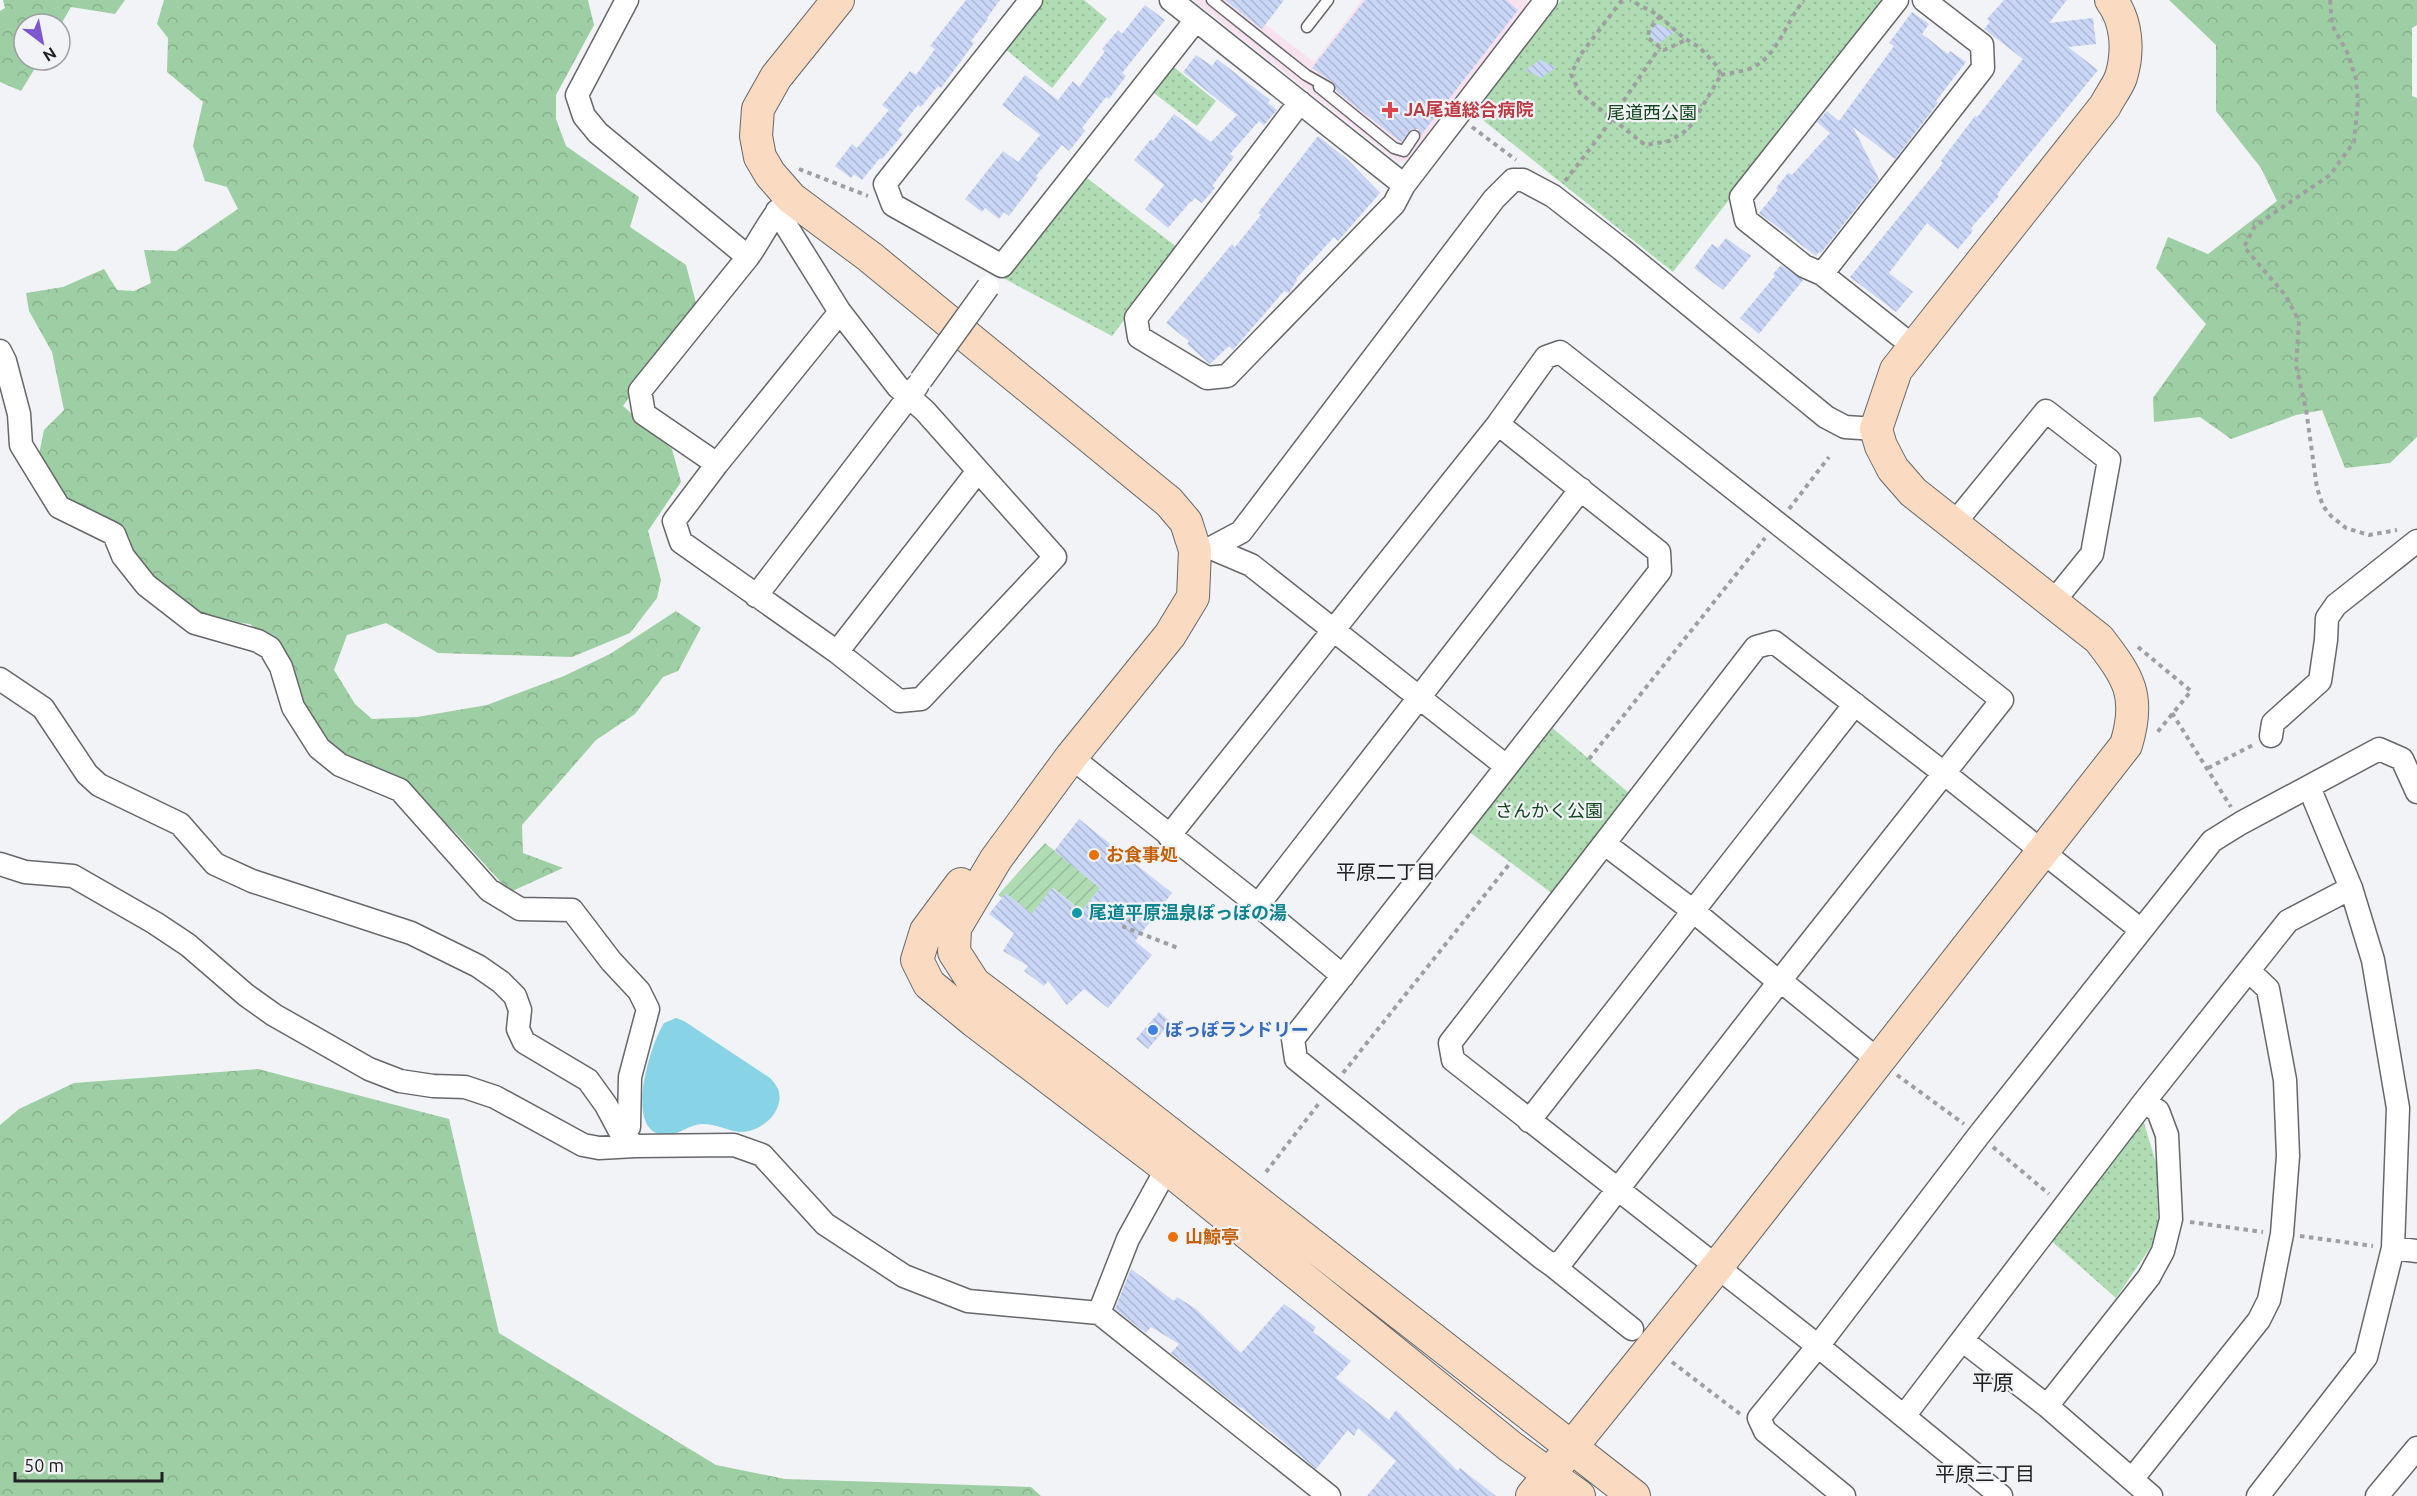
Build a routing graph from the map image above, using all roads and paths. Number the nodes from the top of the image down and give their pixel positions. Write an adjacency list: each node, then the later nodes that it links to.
1 (627, 0): 33 (street)
2 (838, 0): 27 (street)
3 (1031, 0): 31 (street)
4 (1171, 0): 16 (street)
5 (1212, 0): 20 (lane)
6 (1328, 0): 17 (lane)
7 (1546, 0): 24 (street)
8 (1622, 0): 25 (path)
9 (1630, 0): 15 (path)
10 (1804, 0): 21 (path)
11 (1897, 0): 35 (street)
12 (1924, 0): 35 (street)
13 (2111, 0): 37 (street)
14 (2330, 0): 48 (path)
15 (1659, 16): 18 (path); 19 (path)
16 (1196, 20): 23 (street); 34 (street)
17 (1307, 27)
18 (1687, 40): 19 (path); 21 (path)
19 (1660, 47): 25 (path)
20 (1306, 75): 22 (lane); 26 (lane)
21 (1721, 75): 25 (path)
22 (1329, 88)
23 (1300, 102): 29 (street); 29 (street)
24 (1457, 115): 28 (path); 29 (street)
25 (1611, 119): 30 (path)
26 (1414, 136)
27 (759, 153): 31 (path); 32 (street)
28 (1514, 180): 41 (street); 49 (street)
29 (1404, 185)
30 (1562, 185)
31 (889, 194): 34 (street)
32 (784, 204): 33 (street); 36 (street); 49 (street)
33 (748, 257): 43 (street)
34 (1002, 266): 39 (street, bridge)
35 (1822, 274): 37 (street)
36 (840, 312): 39 (street); 43 (street)
37 (1914, 347): 41 (street)
38 (0, 351): 86 (street)
39 (916, 389): 44 (street); 50 (street)
40 (1498, 424): 45 (street); 46 (street); 52 (street)
41 (1876, 429): 47 (street)
42 (1829, 457): 46 (path)
43 (717, 464): 50 (street)
44 (978, 471): 53 (street); 53 (street)
45 (1581, 489): 55 (street); 61 (street)
46 (1777, 524): 60 (path); 63 (street)
47 (1953, 525): 51 (street); 51 (street)
48 (2409, 535): 58 (street)
49 (1203, 549): 52 (street); 59 (street)
50 (756, 596): 53 (street)
51 (2053, 602): 69 (street)
52 (1332, 631): 55 (street); 67 (street)
53 (837, 652)
54 (0, 679): 86 (street)
55 (1419, 696): 61 (street); 73 (street)
56 (1855, 704): 63 (street); 68 (street); 74 (street)
57 (2172, 713): 62 (path)
58 (2267, 738): 62 (path)
59 (1071, 757): 67 (street); 82 (street)
60 (1589, 759)
61 (1506, 766): 79 (street)
62 (2208, 768): 66 (path)
63 (1945, 774): 69 (street); 80 (street)
64 (2309, 787): 65 (street); 66 (street); 72 (street)
65 (2417, 792)
66 (2241, 823): 76 (street)
67 (1169, 836): 73 (street)
68 (1605, 844): 74 (street); 85 (street)
69 (2042, 852): 76 (street); 81 (street)
70 (1511, 862): 83 (path)
71 (0, 864): 86 (street)
72 (2351, 888): 78 (street); 90 (street)
73 (1257, 905): 79 (street)
74 (1692, 910): 80 (street); 85 (street)
75 (1132, 919): 77 (path)
76 (2141, 930): 97 (street)
77 (1178, 948)
78 (2249, 971): 84 (street); 104 (street)
79 (1343, 976): 83 (street)
80 (1779, 982): 81 (street); 89 (street)
81 (1878, 1060): 93 (street)
82 (1074, 1077): 87 (street); 102 (street)
83 (1331, 1087): 88 (path); 92 (street)
84 (2144, 1102): 96 (street); 99 (street)
85 (1528, 1121): 89 (street)
86 (628, 1141): 94 (street)
87 (1167, 1168): 94 (street); 105 (street)
88 (1266, 1172)
89 (1618, 1191): 92 (street); 93 (street)
90 (2393, 1248): 91 (street); 112 (street)
91 (2417, 1251)
92 (1552, 1264): 95 (street)
93 (1716, 1268): 97 (street); 102 (street)
94 (1100, 1313): 106 (street)
95 (1632, 1329)
96 (1962, 1340): 99 (street); 100 (street)
97 (1818, 1346): 100 (street); 101 (street)
98 (1671, 1362): 101 (path)
99 (2047, 1406): 104 (street)
100 (1904, 1416): 110 (street)
101 (1760, 1418): 109 (street)
102 (1572, 1447): 105 (street); 108 (street)
103 (2417, 1448): 113 (street)
104 (2133, 1478): 111 (street)
105 (1540, 1485): 107 (street)
106 (1329, 1496)
107 (1579, 1496)
108 (1634, 1496)
109 (1844, 1496)
110 (2001, 1496)
111 (2151, 1496)
112 (2258, 1496)
113 (2377, 1496)

